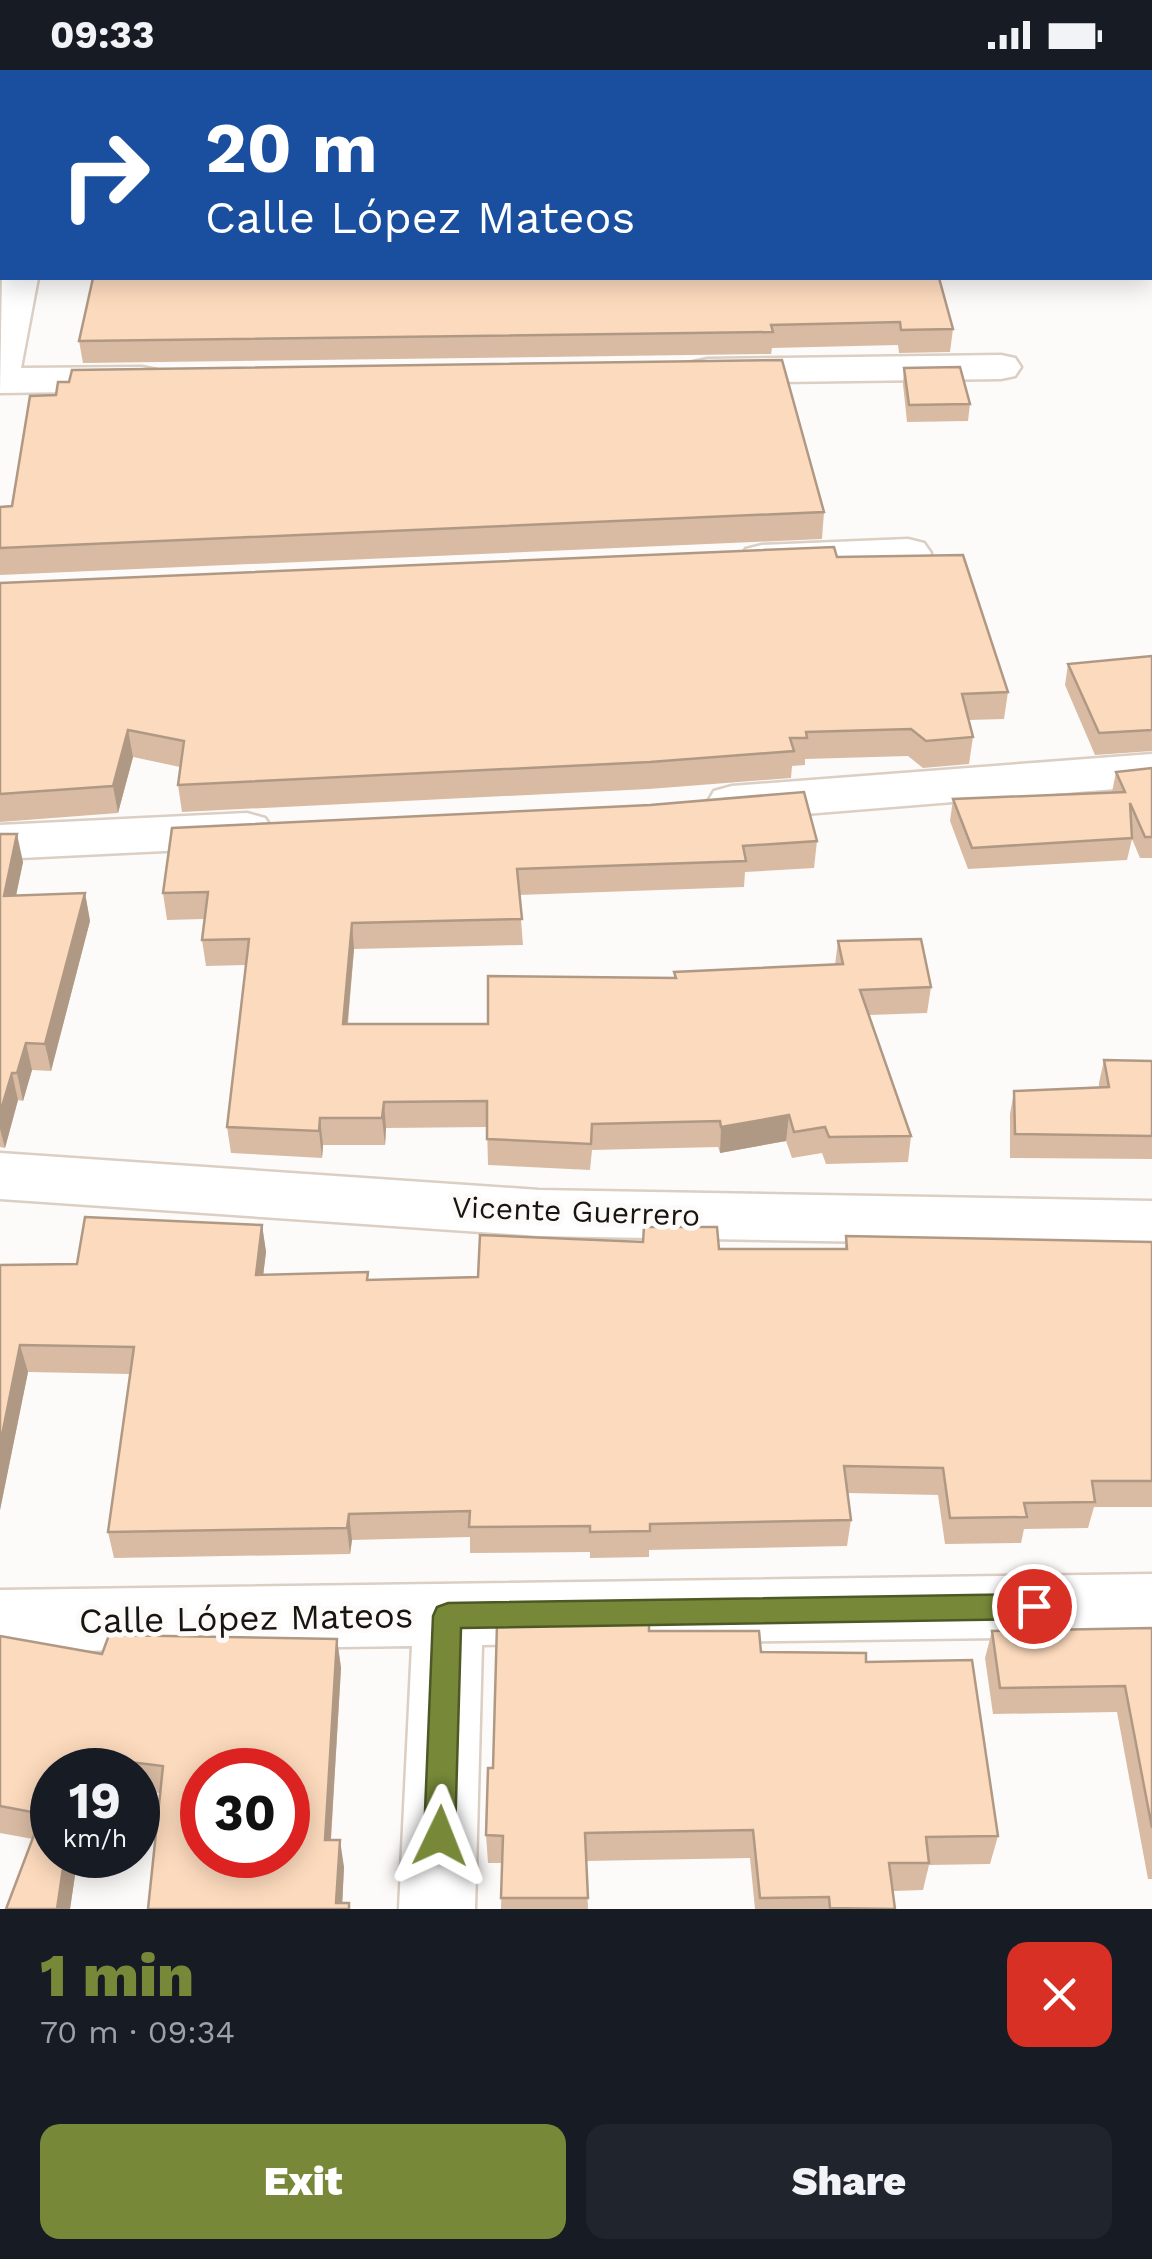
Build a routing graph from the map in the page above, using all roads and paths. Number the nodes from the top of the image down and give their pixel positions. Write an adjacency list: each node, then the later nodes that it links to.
1 (19, 280): 4 (street)
2 (1000, 367): 3 (street)
3 (667, 372)
4 (0, 374)
5 (176, 379): 6 (street)
6 (0, 382)
7 (908, 553): 8 (street)
8 (710, 562)
9 (1152, 770): 10 (street)
10 (688, 806)
11 (295, 827): 12 (street)
12 (0, 842)
13 (0, 1176): 14 (street, Vicente Guerrero)
14 (1152, 1224)
15 (1152, 1605): 16 (street, Calle López Mateos)
16 (448, 1616): 17 (street, Calle López Mateos); 18 (street)
17 (0, 1621)
18 (437, 1909)

